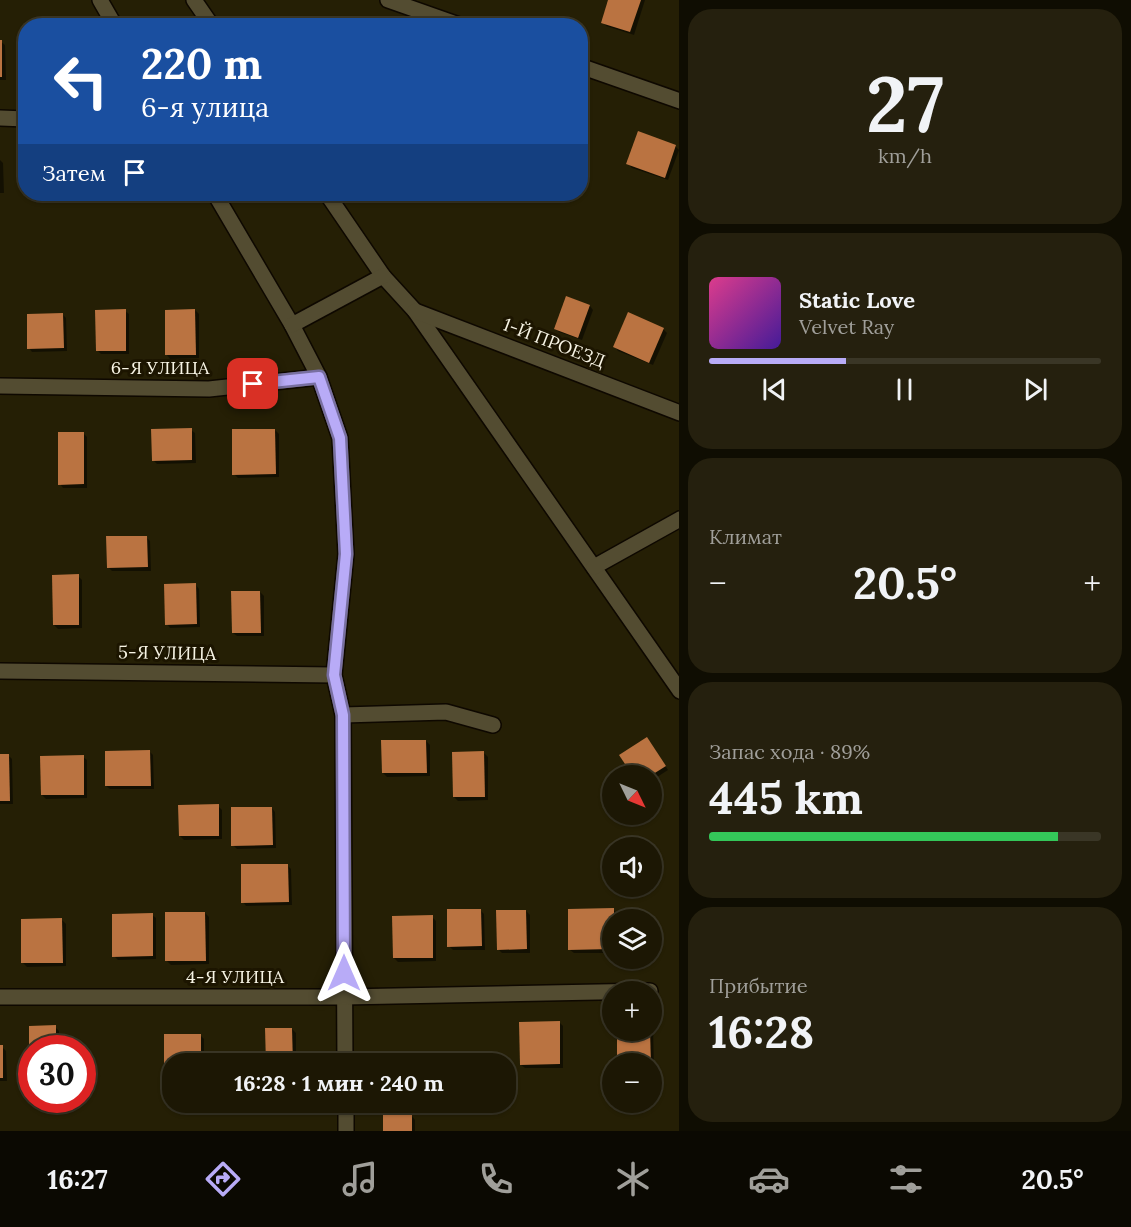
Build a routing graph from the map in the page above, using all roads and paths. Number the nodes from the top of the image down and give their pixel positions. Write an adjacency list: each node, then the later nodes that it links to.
1 (100, 0): 4 (street)
2 (194, 0): 5 (street)
3 (388, 0): 6 (street)
4 (110, 18)
5 (206, 18)
6 (439, 18)
7 (588, 69): 8 (street)
8 (679, 100)
9 (0, 118): 10 (street)
10 (18, 118)
11 (218, 201): 15 (street)
12 (332, 201): 13 (street)
13 (384, 276): 14 (street); 15 (street)
14 (415, 310): 18 (street, 1-Й ПРОЕЗД); 20 (street)
15 (292, 325): 16 (street)
16 (319, 377): 17 (street, 6-Я УЛИЦА); 22 (street)
17 (0, 386)
18 (679, 413)
19 (679, 520): 20 (street)
20 (594, 567): 23 (street)
21 (0, 671): 22 (street, 5-Я УЛИЦА)
22 (334, 675): 24 (street)
23 (679, 690)
24 (343, 715): 25 (street); 28 (street)
25 (493, 725)
26 (602, 992): 28 (street, 4-Я УЛИЦА)
27 (0, 997): 28 (street, 4-Я УЛИЦА)
28 (344, 997): 29 (street)
29 (345, 1053)
30 (346, 1113): 31 (street)
31 (346, 1131)

